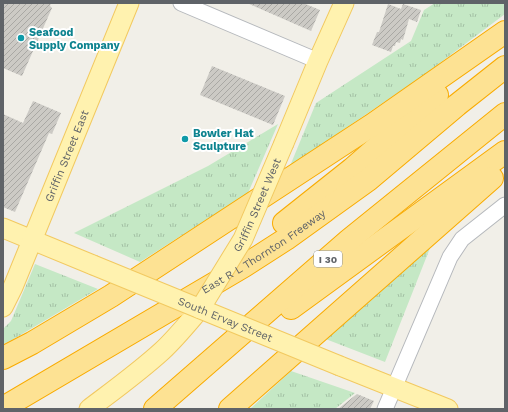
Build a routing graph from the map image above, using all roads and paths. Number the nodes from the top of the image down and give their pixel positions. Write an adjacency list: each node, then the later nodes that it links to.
1 (129, 3): 13 (main road, Griffin Street East)
2 (180, 3): 6 (street)
3 (344, 3): 6 (main road, Griffin Street West)
4 (505, 32): 17 (highway)
5 (505, 36): 14 (highway)
6 (318, 60): 16 (main road, Griffin Street West, bridge)
7 (505, 67): 14 (highway, East R L Thornton Freeway)
8 (505, 114): 21 (highway, I 30)
9 (505, 152): 21 (highway)
10 (505, 167): 22 (highway)
11 (505, 205): 18 (street)
12 (3, 228): 13 (main road, South Ervay Street)
13 (32, 239): 15 (main road, Griffin Street East); 16 (main road, South Ervay Street, bridge)
14 (244, 266): 19 (highway, East R L Thornton Freeway)
15 (3, 307)
16 (200, 309): 18 (main road, South Ervay Street, bridge); 20 (main road, Griffin Street West)
17 (3, 358)
18 (394, 387): 23 (street); 24 (main road, South Ervay Street)
19 (3, 408)
20 (89, 409)
21 (157, 409)
22 (230, 409)
23 (385, 409)
24 (448, 409)

